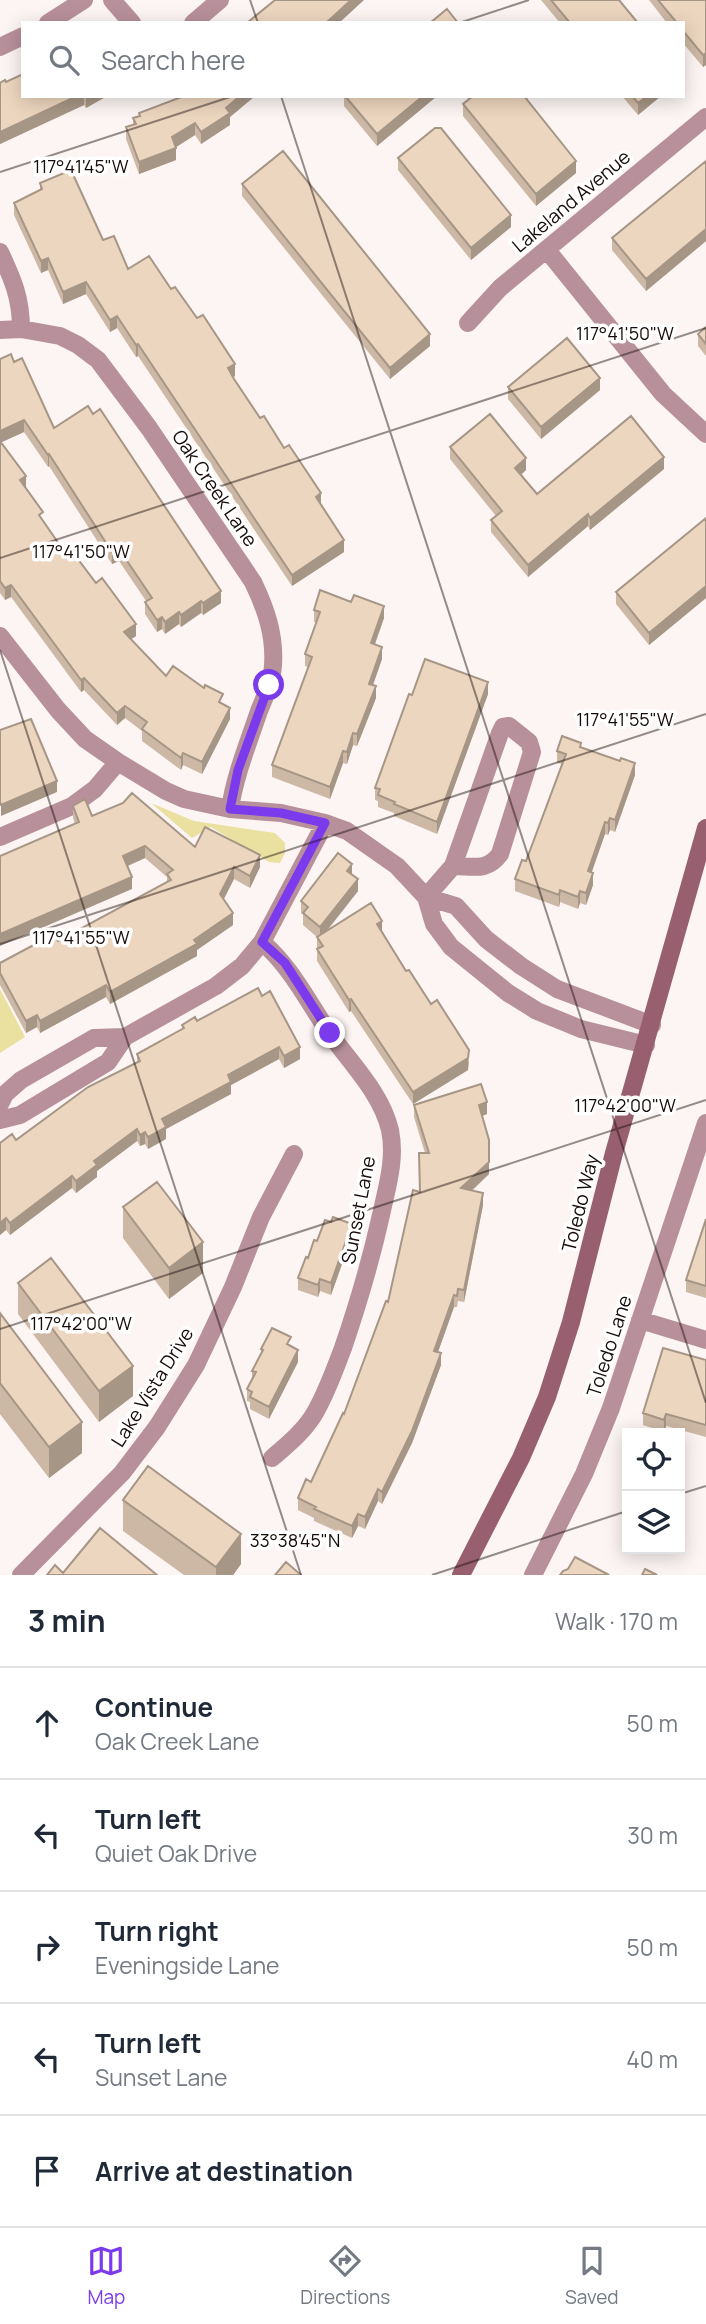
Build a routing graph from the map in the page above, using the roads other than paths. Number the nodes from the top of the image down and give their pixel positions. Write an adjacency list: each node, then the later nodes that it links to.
1 (84, 0): 4 (street)
2 (112, 0): 5 (street)
3 (220, 0): 6 (street)
4 (51, 21)
5 (130, 21)
6 (194, 21)
7 (21, 37): 8 (street)
8 (0, 47)
9 (706, 117): 10 (street, Lakeland Avenue)
10 (547, 250): 12 (street, Lakeland Avenue); 15 (street)
11 (0, 252): 13 (street)
12 (468, 323)
13 (21, 329): 14 (street, Oak Creek Lane); 18 (street, Oak Creek Lane)
14 (0, 330)
15 (706, 434)
16 (0, 636): 17 (street)
17 (118, 762): 18 (street); 21 (street)
18 (230, 809): 19 (street)
19 (325, 823): 23 (street); 24 (street)
20 (706, 828): 25 (main road, Toledo Way)
21 (0, 837)
22 (453, 866): 22 (street); 23 (street)
23 (426, 897): 25 (street); 27 (street)
24 (262, 942): 26 (street); 34 (street, Sunset Lane)
25 (652, 1025): 27 (main road, Toledo Way)
26 (125, 1037): 28 (street); 29 (street)
27 (646, 1045): 36 (main road, Toledo Way)
28 (0, 1104)
29 (0, 1120)
30 (706, 1123): 32 (street, Toledo Lane)
31 (294, 1154): 35 (street, Lake Vista Drive)
32 (640, 1320): 33 (street); 37 (street, Toledo Lane)
33 (706, 1340)
34 (272, 1458)
35 (21, 1575)
36 (461, 1575)
37 (533, 1575)

